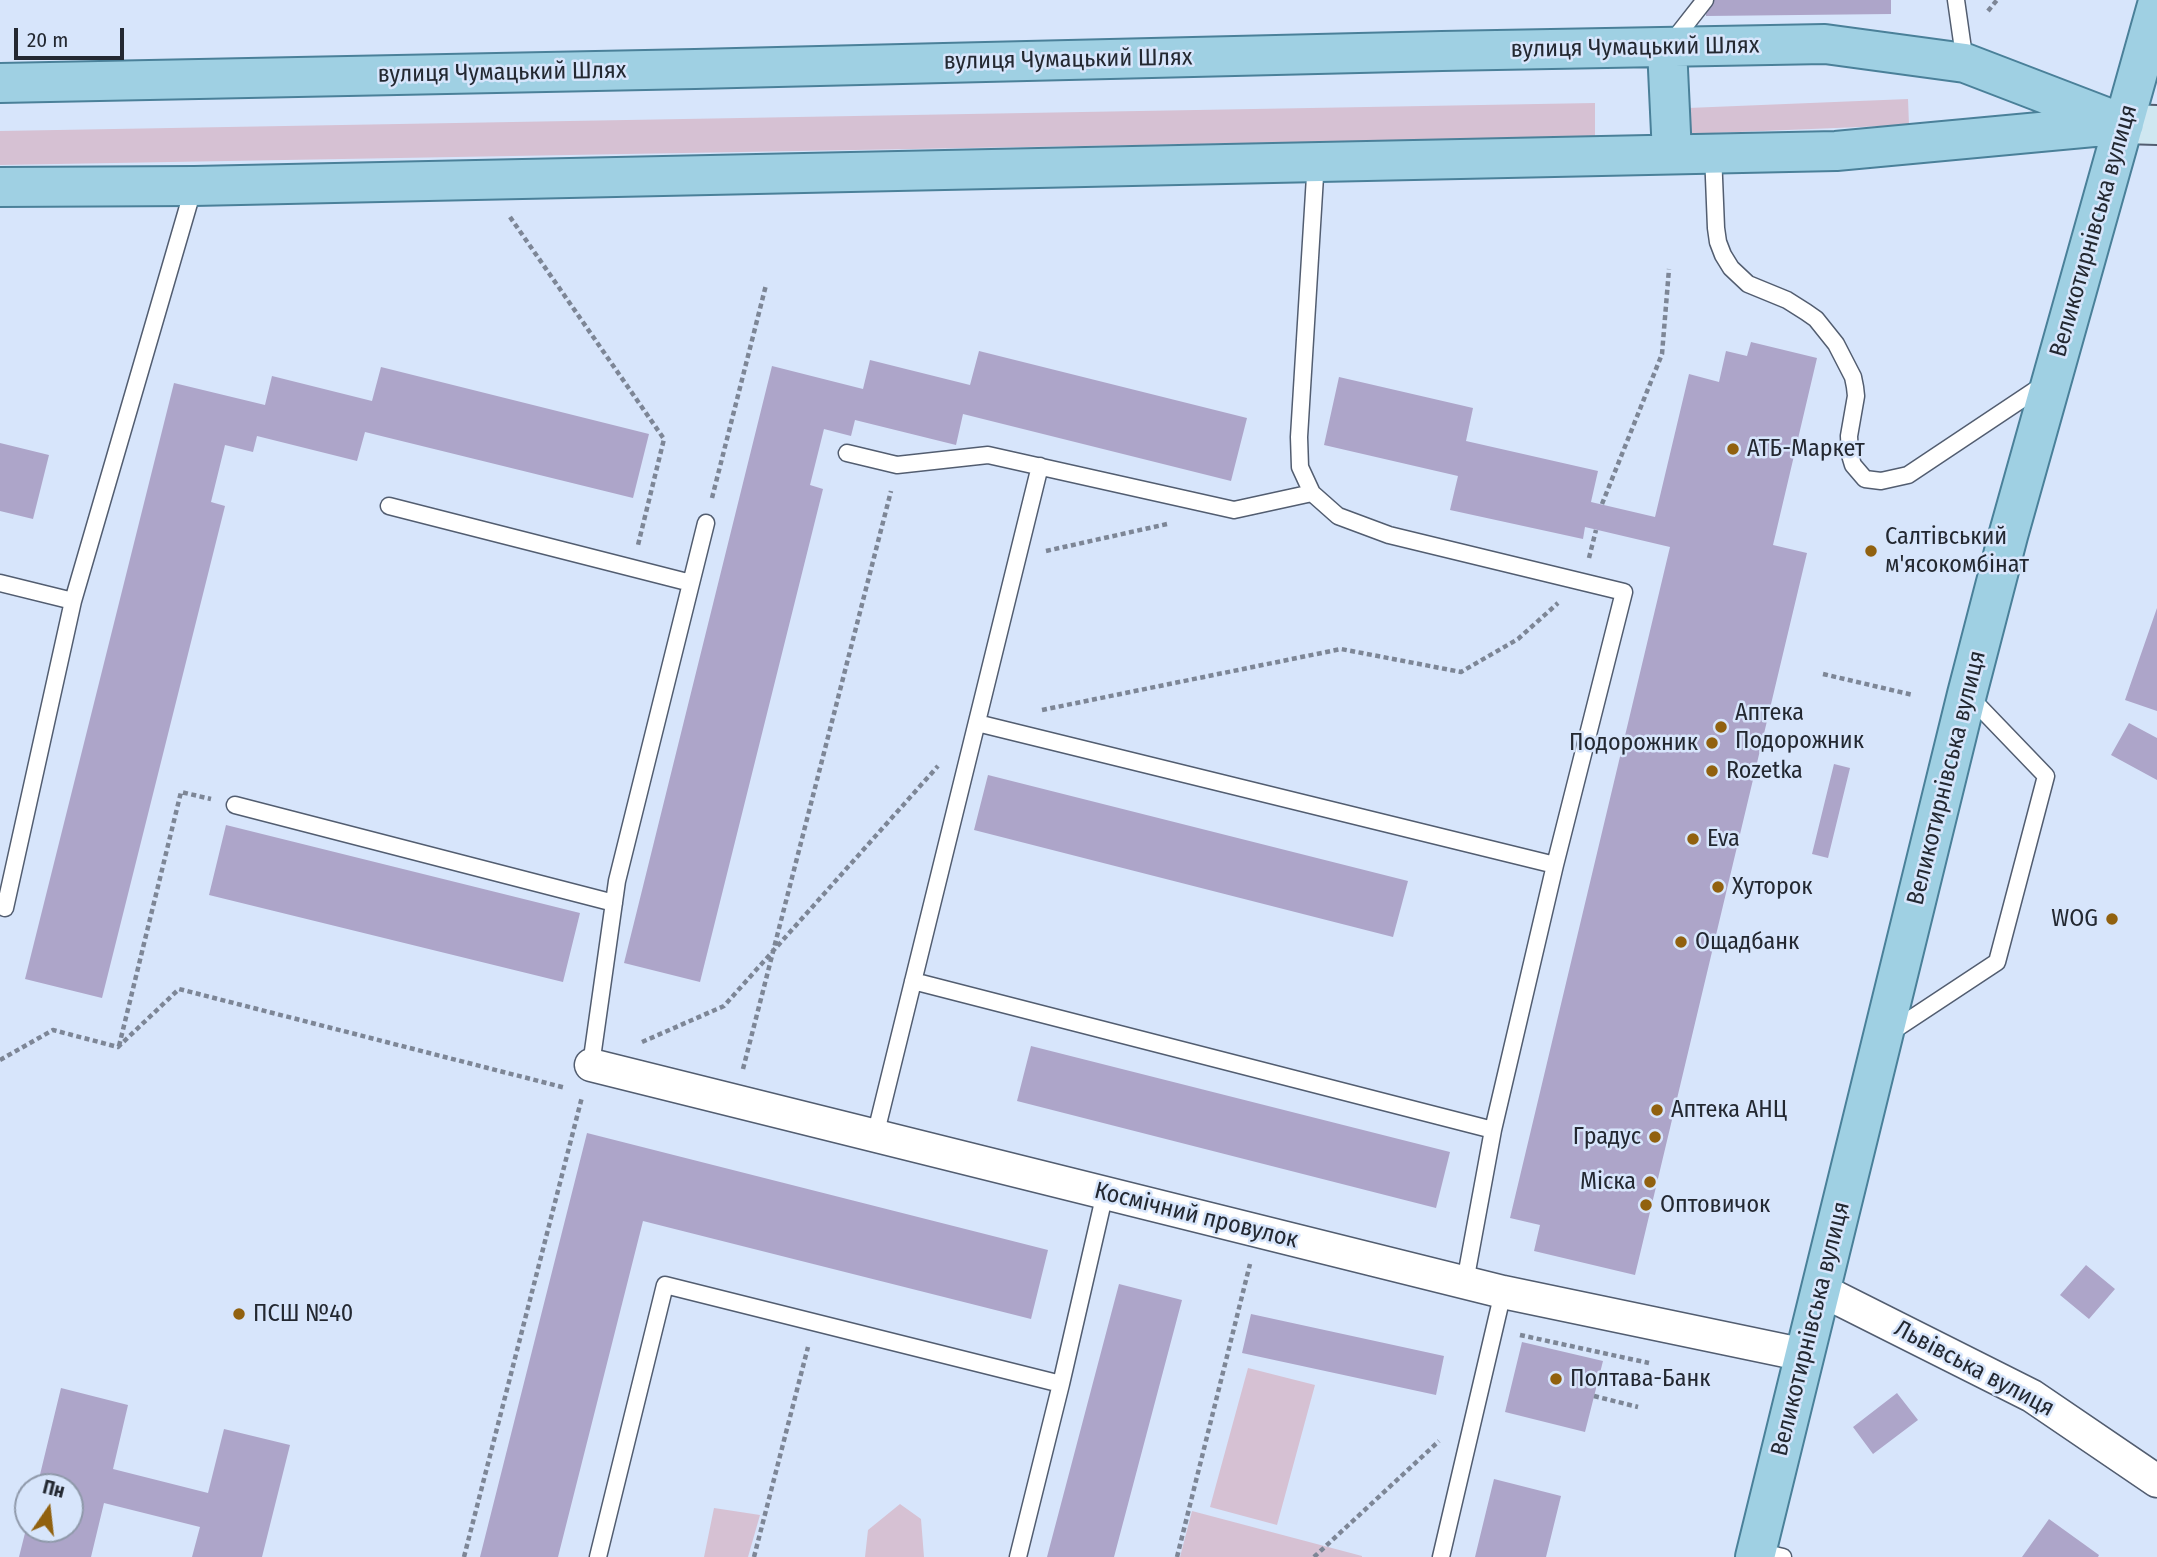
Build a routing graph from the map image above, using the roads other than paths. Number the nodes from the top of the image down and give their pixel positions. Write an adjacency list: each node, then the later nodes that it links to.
1 (1705, 0): 4 (lane)
2 (1956, 0): 5 (lane)
3 (2157, 5): 7 (main road, Великотирнівська вулиця)
4 (1667, 48): 5 (main road, вулиця Чумацький Шлях); 6 (main road, вулиця Чумацький Шлях); 9 (main road)
5 (1965, 63): 7 (main road, вулиця Чумацький Шлях)
6 (0, 83)
7 (2141, 125): 8 (main road); 13 (main road, Великотирнівська вулиця)
8 (1713, 153): 9 (main road); 13 (lane)
9 (1672, 154): 10 (main road)
10 (1316, 160): 11 (main road); 16 (lane)
11 (194, 186): 12 (main road); 21 (lane)
12 (0, 187)
13 (2052, 379): 22 (main road, Великотирнівська вулиця)
14 (846, 453): 15 (lane)
15 (1040, 466): 16 (lane); 23 (lane)
16 (1312, 493): 25 (lane)
17 (389, 506): 20 (lane)
18 (706, 523): 20 (lane)
19 (0, 583): 21 (lane)
20 (691, 583): 26 (lane)
21 (74, 601): 27 (lane)
22 (1967, 694): 29 (main road, Великотирнівська вулиця); 29 (lane)
23 (977, 723): 25 (lane); 28 (lane)
24 (235, 805): 26 (lane)
25 (1555, 865): 31 (lane)
26 (614, 903): 30 (lane)
27 (0, 906)
28 (913, 981): 31 (lane); 32 (lane)
29 (1883, 1037): 35 (main road, Великотирнівська вулиця)
30 (591, 1065): 32 (street, Космічний провулок)
31 (1493, 1130): 34 (lane)
32 (875, 1136): 33 (street, Космічний провулок)
33 (1105, 1193): 34 (street, Космічний провулок); 38 (lane)
34 (1465, 1282): 36 (street, Космічний провулок)
35 (1821, 1290): 37 (main road, Великотирнівська вулиця); 39 (street, Львівська вулиця)
36 (1503, 1292): 37 (street, Космічний провулок); 43 (lane)
37 (1805, 1355): 40 (main road, Великотирнівська вулиця)
38 (1060, 1384): 41 (lane); 42 (lane)
39 (2157, 1481)
40 (1765, 1555)
41 (598, 1557)
42 (1018, 1557)
43 (1441, 1557)

